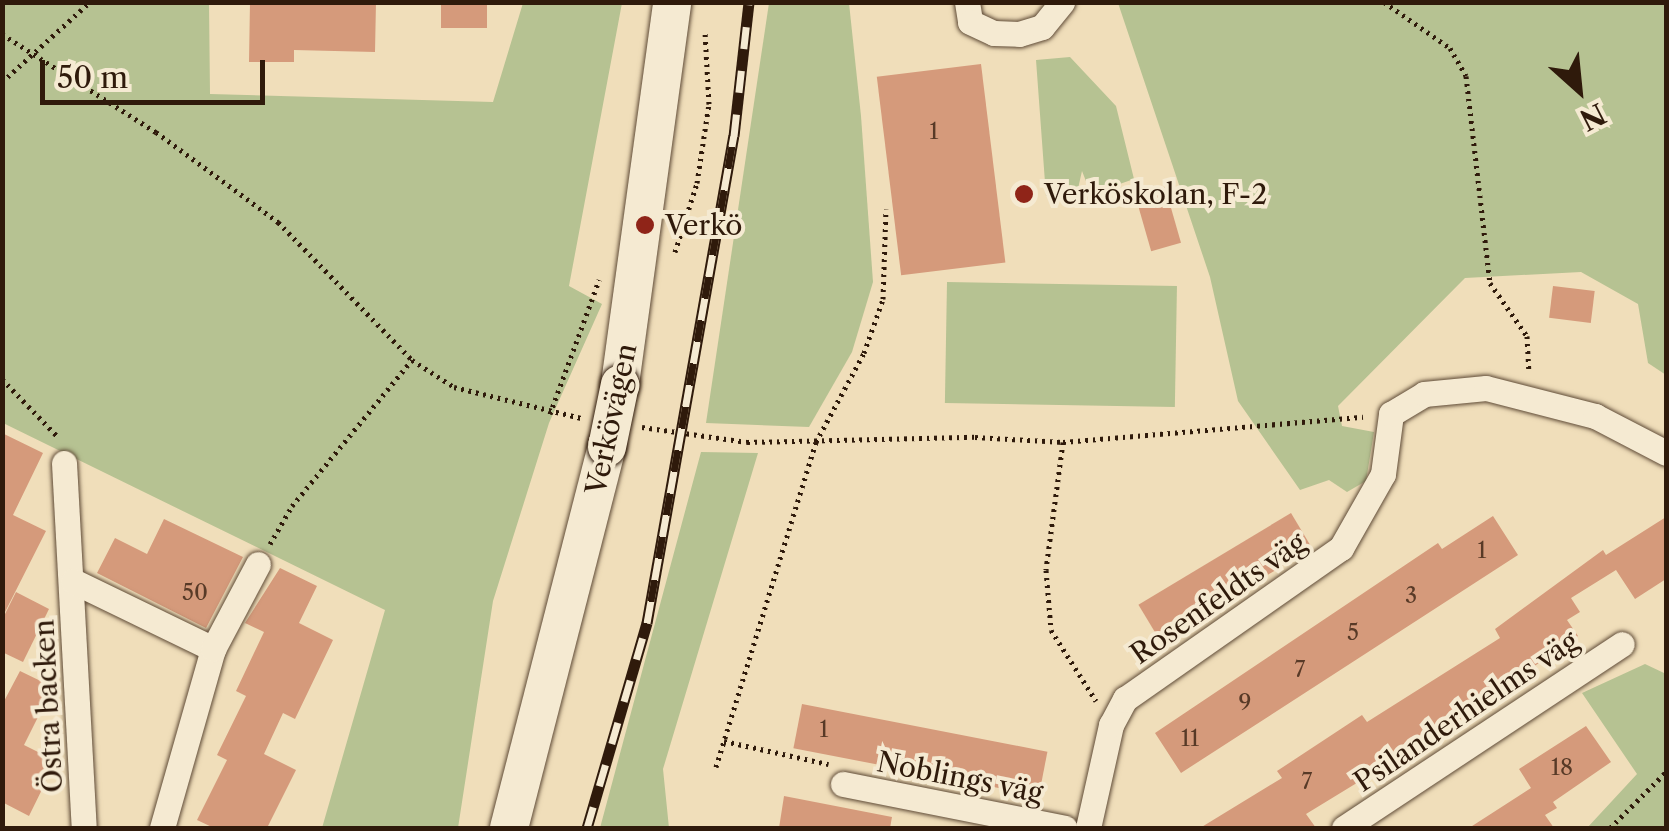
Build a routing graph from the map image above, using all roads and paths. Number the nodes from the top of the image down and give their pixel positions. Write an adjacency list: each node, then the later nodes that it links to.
1 (90, 2): 7 (path)
2 (672, 2): 29 (main road, Verkövägen, bridge)
3 (967, 2): 4 (street)
4 (1062, 2)
5 (1384, 2): 13 (path)
6 (706, 22): 9 (path)
7 (2, 82)
8 (886, 209): 23 (path)
9 (674, 257)
10 (602, 262): 14 (path)
11 (412, 360): 18 (path)
12 (2, 379): 17 (path)
13 (1525, 394): 16 (street, Rosenfeldts väg); 22 (street, Rosenfeldts väg)
14 (550, 414)
15 (1063, 442): 22 (path)
16 (1666, 453)
17 (64, 464): 19 (street, Östra backen)
18 (258, 564): 21 (street)
19 (73, 581): 21 (street, Östra backen); 27 (street, Östra backen)
20 (1622, 644): 32 (street, Psilanderhielms väg)
21 (213, 649): 28 (street)
22 (1111, 725): 31 (street, Rosenfeldts väg)
23 (724, 741): 24 (path); 26 (path)
24 (716, 767)
25 (1666, 772): 33 (path)
26 (843, 784): 30 (street, Noblings väg)
27 (84, 828)
28 (162, 828)
29 (508, 828)
30 (1065, 828)
31 (1088, 828)
32 (1344, 828)
33 (1610, 828)

